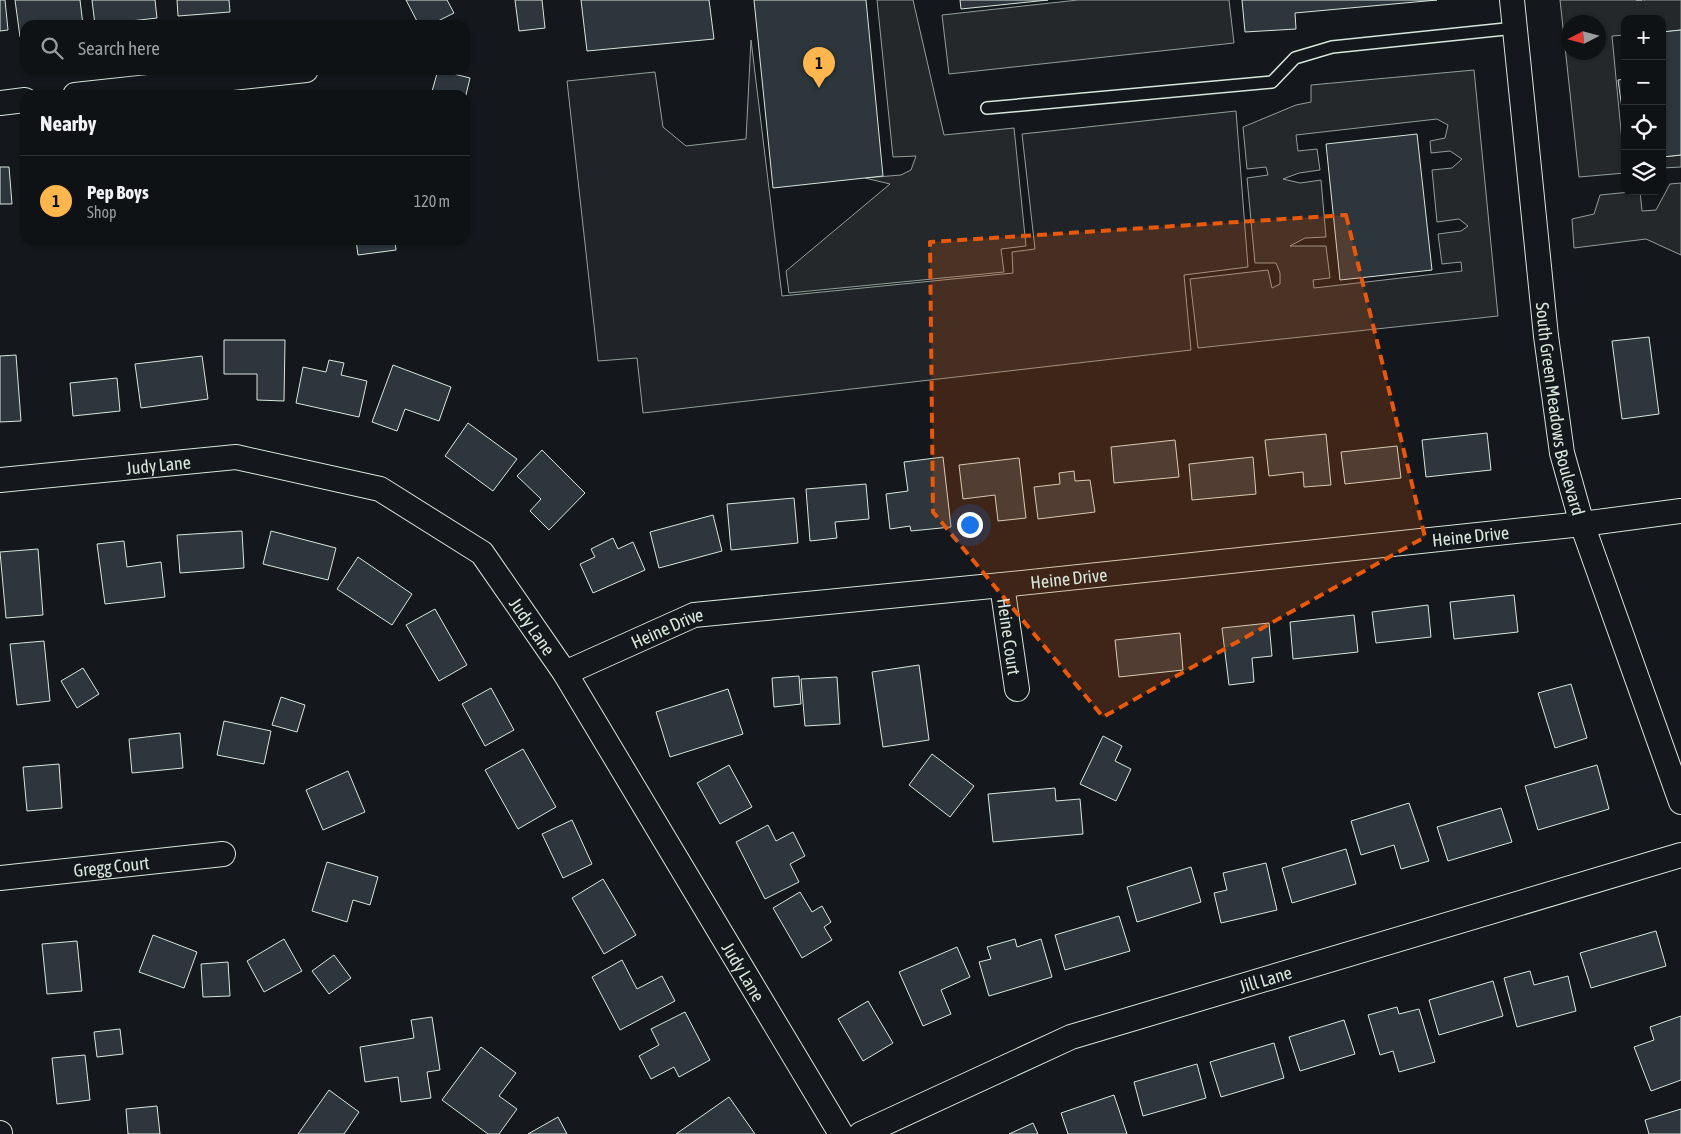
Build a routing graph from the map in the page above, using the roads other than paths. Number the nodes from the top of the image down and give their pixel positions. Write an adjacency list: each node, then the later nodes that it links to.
1 (1512, 0): 2 (street, South Green Meadows Boulevard)
2 (1515, 28): 7 (lane); 10 (street, South Green Meadows Boulevard)
3 (260, 75): 4 (street)
4 (121, 90)
5 (20, 101): 6 (street)
6 (0, 103)
7 (987, 108)
8 (0, 480): 12 (street, Judy Lane)
9 (1681, 511): 10 (street, Heine Drive)
10 (1582, 524): 11 (street, Heine Drive); 14 (street, South Green Meadows Boulevard)
11 (1002, 585): 12 (street, Heine Drive); 13 (street, Heine Court)
12 (565, 673): 18 (street, Judy Lane)
13 (1017, 689)
14 (1681, 802)
15 (223, 854): 17 (street, Gregg Court)
16 (1681, 855): 19 (street, Jill Lane)
17 (0, 878)
18 (841, 1134)
19 (861, 1134)

